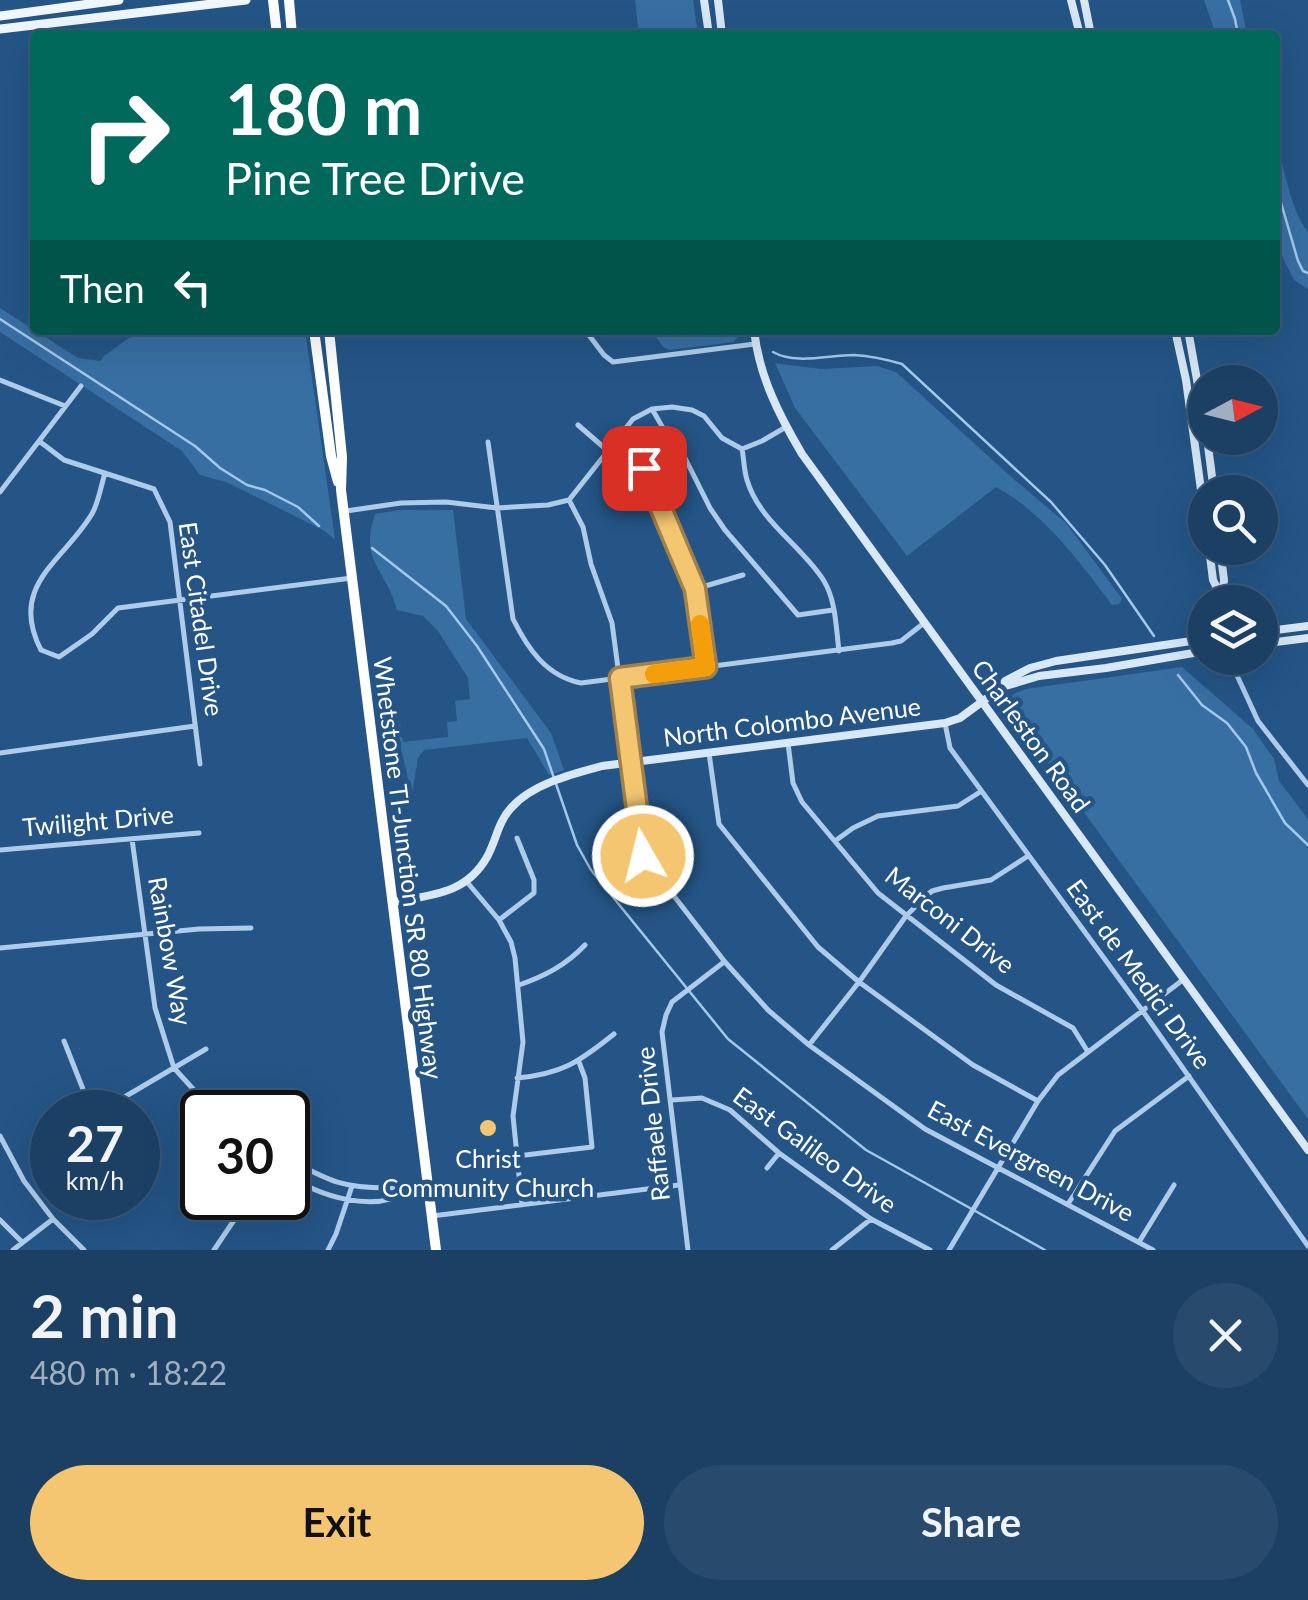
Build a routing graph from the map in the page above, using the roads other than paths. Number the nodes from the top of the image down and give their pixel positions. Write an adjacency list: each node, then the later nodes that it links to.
1 (119, 0): 9 (main road)
2 (246, 0): 10 (main road)
3 (273, 0): 11 (highway)
4 (288, 0): 12 (highway)
5 (704, 0): 13 (street)
6 (718, 0): 14 (street)
7 (1072, 0): 15 (street)
8 (1084, 0): 16 (street)
9 (0, 16)
10 (0, 29)
11 (276, 30)
12 (291, 30)
13 (708, 30)
14 (721, 30)
15 (1079, 30)
16 (1091, 30)
17 (315, 335): 38 (highway, Whetstone TI-Junction SR 80 Highway)
18 (330, 335): 38 (highway, Whetstone TI-Junction SR 80 Highway)
19 (589, 335): 23 (street)
20 (754, 335): 23 (street, Charleston Road)
21 (1175, 335): 37 (street)
22 (1189, 335): 24 (street)
23 (755, 344): 30 (street, Charleston Road)
24 (1194, 365)
25 (0, 380): 27 (street)
26 (81, 386): 27 (street)
27 (65, 406): 31 (street)
28 (652, 409): 33 (street); 34 (street); 47 (street)
29 (578, 426): 35 (street)
30 (786, 427): 34 (street); 48 (street, Charleston Road)
31 (39, 441): 36 (street, East Citadel Drive); 39 (street)
32 (488, 442): 41 (street)
33 (613, 443): 35 (street); 45 (street)
34 (742, 449): 47 (street)
35 (608, 452): 40 (street)
36 (105, 474): 46 (street, East Citadel Drive); 46 (street)
37 (1199, 475)
38 (341, 490): 42 (highway, Whetstone TI-Junction SR 80 Highway)
39 (0, 492)
40 (569, 500): 41 (street); 58 (street, East Evergreen Drive)
41 (497, 508): 42 (street); 58 (street)
42 (344, 512): 44 (highway, Whetstone TI-Junction SR 80 Highway)
43 (743, 575): 45 (street)
44 (352, 578): 46 (street); 77 (highway, Whetstone TI-Junction SR 80 Highway)
45 (695, 589): 56 (street)
46 (181, 599): 62 (street, East Citadel Drive)
47 (834, 610): 54 (street)
48 (924, 623): 54 (street); 60 (street, Charleston Road)
49 (1308, 626): 50 (street)
50 (1278, 630)
51 (1308, 638): 53 (street)
52 (1188, 642): 59 (street, North Colombo Avenue)
53 (1278, 642)
54 (839, 651): 56 (street)
55 (1188, 654): 59 (street, North Colombo Avenue)
56 (706, 667): 58 (street)
57 (1237, 675): 68 (street)
58 (620, 678): 66 (street, East Evergreen Drive)
59 (1002, 687): 60 (street, North Colombo Avenue)
60 (982, 702): 61 (street, North Colombo Avenue); 85 (street, Charleston Road)
61 (945, 723): 63 (street, North Colombo Avenue); 69 (street, East de Medici Drive)
62 (196, 726): 64 (street); 67 (street, East Citadel Drive)
63 (788, 743): 65 (street, North Colombo Avenue); 73 (street, Marconi Drive)
64 (0, 753)
65 (709, 753): 66 (street, North Colombo Avenue); 86 (street)
66 (630, 762): 76 (street, North Colombo Avenue); 84 (street, East Evergreen Drive)
67 (200, 764)
68 (1308, 785)
69 (981, 791): 73 (street); 75 (street, East de Medici Drive)
70 (199, 832): 72 (street, Twilight Drive)
71 (517, 838): 79 (street)
72 (132, 839): 74 (street, Twilight Drive); 81 (street, Rainbow Way)
73 (835, 842): 78 (street, Marconi Drive)
74 (0, 850)
75 (1028, 856): 78 (street); 88 (street, East de Medici Drive)
76 (467, 882): 77 (street); 79 (street)
77 (394, 902): 116 (highway, Whetstone TI-Junction SR 80 Highway)
78 (906, 916): 86 (street); 93 (street, Marconi Drive)
79 (499, 920): 87 (street)
80 (251, 928): 81 (street)
81 (144, 934): 83 (street); 95 (street, Rainbow Way)
82 (585, 945): 87 (street)
83 (0, 948)
84 (725, 962): 91 (street, East Evergreen Drive); 101 (street, Raffaele Drive)
85 (1184, 979): 88 (street); 106 (street, Charleston Road)
86 (858, 982): 91 (street); 102 (street)
87 (519, 985): 97 (street)
88 (1142, 1010): 93 (street); 96 (street, East de Medici Drive)
89 (614, 1034): 94 (street)
90 (64, 1041): 98 (street)
91 (809, 1045): 110 (street, East Evergreen Drive)
92 (206, 1048): 95 (street)
93 (1088, 1052): 102 (street)
94 (579, 1062): 97 (street); 105 (street)
95 (174, 1068): 99 (street); 100 (street, Rainbow Way)
96 (1189, 1076): 120 (street); 130 (street, East de Medici Drive)
97 (517, 1078): 108 (street)
98 (85, 1090)
99 (134, 1090)
100 (194, 1090)
101 (672, 1100): 107 (street, East Galileo Drive); 113 (street, Raffaele Drive)
102 (1038, 1101): 110 (street)
103 (0, 1136): 117 (street)
104 (604, 1144): 105 (street)
105 (592, 1147): 108 (street)
106 (1308, 1150)
107 (779, 1153): 109 (street); 123 (street, East Galileo Drive)
108 (517, 1156): 121 (street)
109 (767, 1168)
110 (996, 1168): 120 (street, East Evergreen Drive); 139 (street)
111 (310, 1171): 115 (street)
112 (310, 1185): 119 (street)
113 (680, 1185): 121 (street); 136 (street, Raffaele Drive)
114 (1174, 1185): 129 (street)
115 (352, 1186): 118 (street); 119 (street)
116 (428, 1188): 118 (street); 122 (highway, Whetstone TI-Junction SR 80 Highway)
117 (30, 1189)
118 (408, 1190): 119 (street)
119 (349, 1198): 134 (street)
120 (1068, 1204): 129 (street, East Evergreen Drive)
121 (522, 1205): 122 (street)
122 (432, 1216): 135 (highway, Whetstone TI-Junction SR 80 Highway)
123 (871, 1219): 137 (street); 138 (street, East Galileo Drive)
124 (0, 1220): 128 (street)
125 (51, 1220): 128 (street)
126 (53, 1220): 132 (street)
127 (234, 1220): 133 (street)
128 (22, 1242): 131 (street)
129 (1139, 1242): 140 (street, East Evergreen Drive)
130 (1308, 1246)
131 (14, 1250)
132 (84, 1250)
133 (214, 1250)
134 (328, 1250)
135 (436, 1250)
136 (688, 1250)
137 (832, 1250)
138 (930, 1250)
139 (949, 1250)
140 (1153, 1250)

